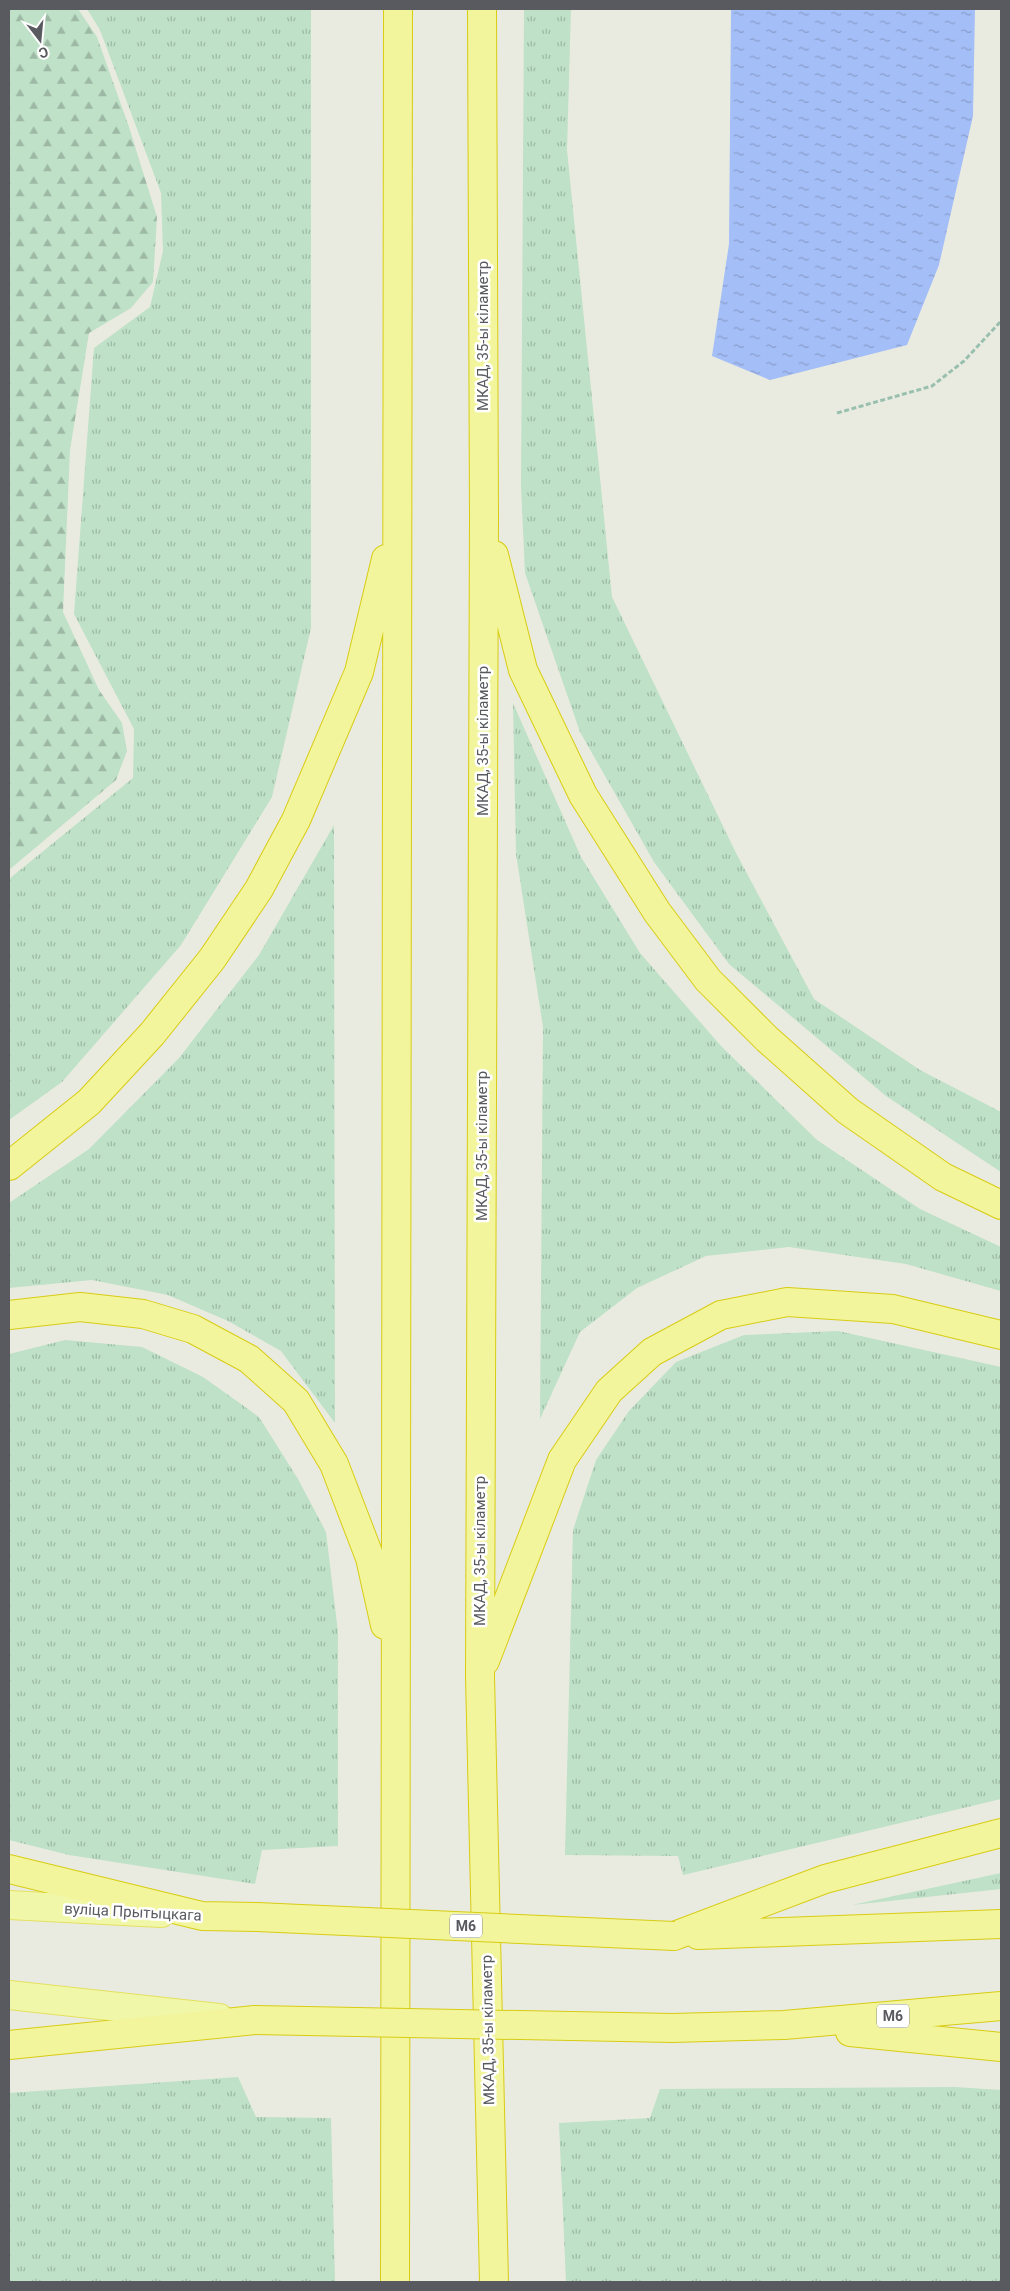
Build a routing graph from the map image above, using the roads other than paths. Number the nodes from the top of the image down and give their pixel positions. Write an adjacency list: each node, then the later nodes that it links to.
1 (398, 9): 3 (highway)
2 (482, 9): 4 (highway, МКАД, 35-ы кіламетр)
3 (397, 516): 5 (highway); 9 (highway)
4 (484, 517): 6 (highway); 10 (highway, МКАД, 35-ы кіламетр)
5 (9, 1166)
6 (1001, 1204)
7 (9, 1315): 9 (highway)
8 (1001, 1335): 10 (highway)
9 (396, 1670): 24 (highway)
10 (480, 1676): 23 (highway, МКАД, 35-ы кіламетр)
11 (1001, 1833): 16 (highway)
12 (9, 1869): 14 (highway)
13 (9, 1905): 14 (main road, вуліца Прытыцкага / М6)
14 (202, 1916): 16 (highway, вуліца Прытыцкага / М6, bridge)
15 (1001, 1924): 16 (highway, М6)
16 (674, 1936)
17 (9, 1995): 19 (main road, М6)
18 (1001, 2006): 20 (highway, М6)
19 (247, 2020): 20 (highway, М6, bridge); 21 (highway)
20 (784, 2025): 22 (highway)
21 (9, 2045)
22 (1001, 2047)
23 (495, 2280)
24 (395, 2282)

